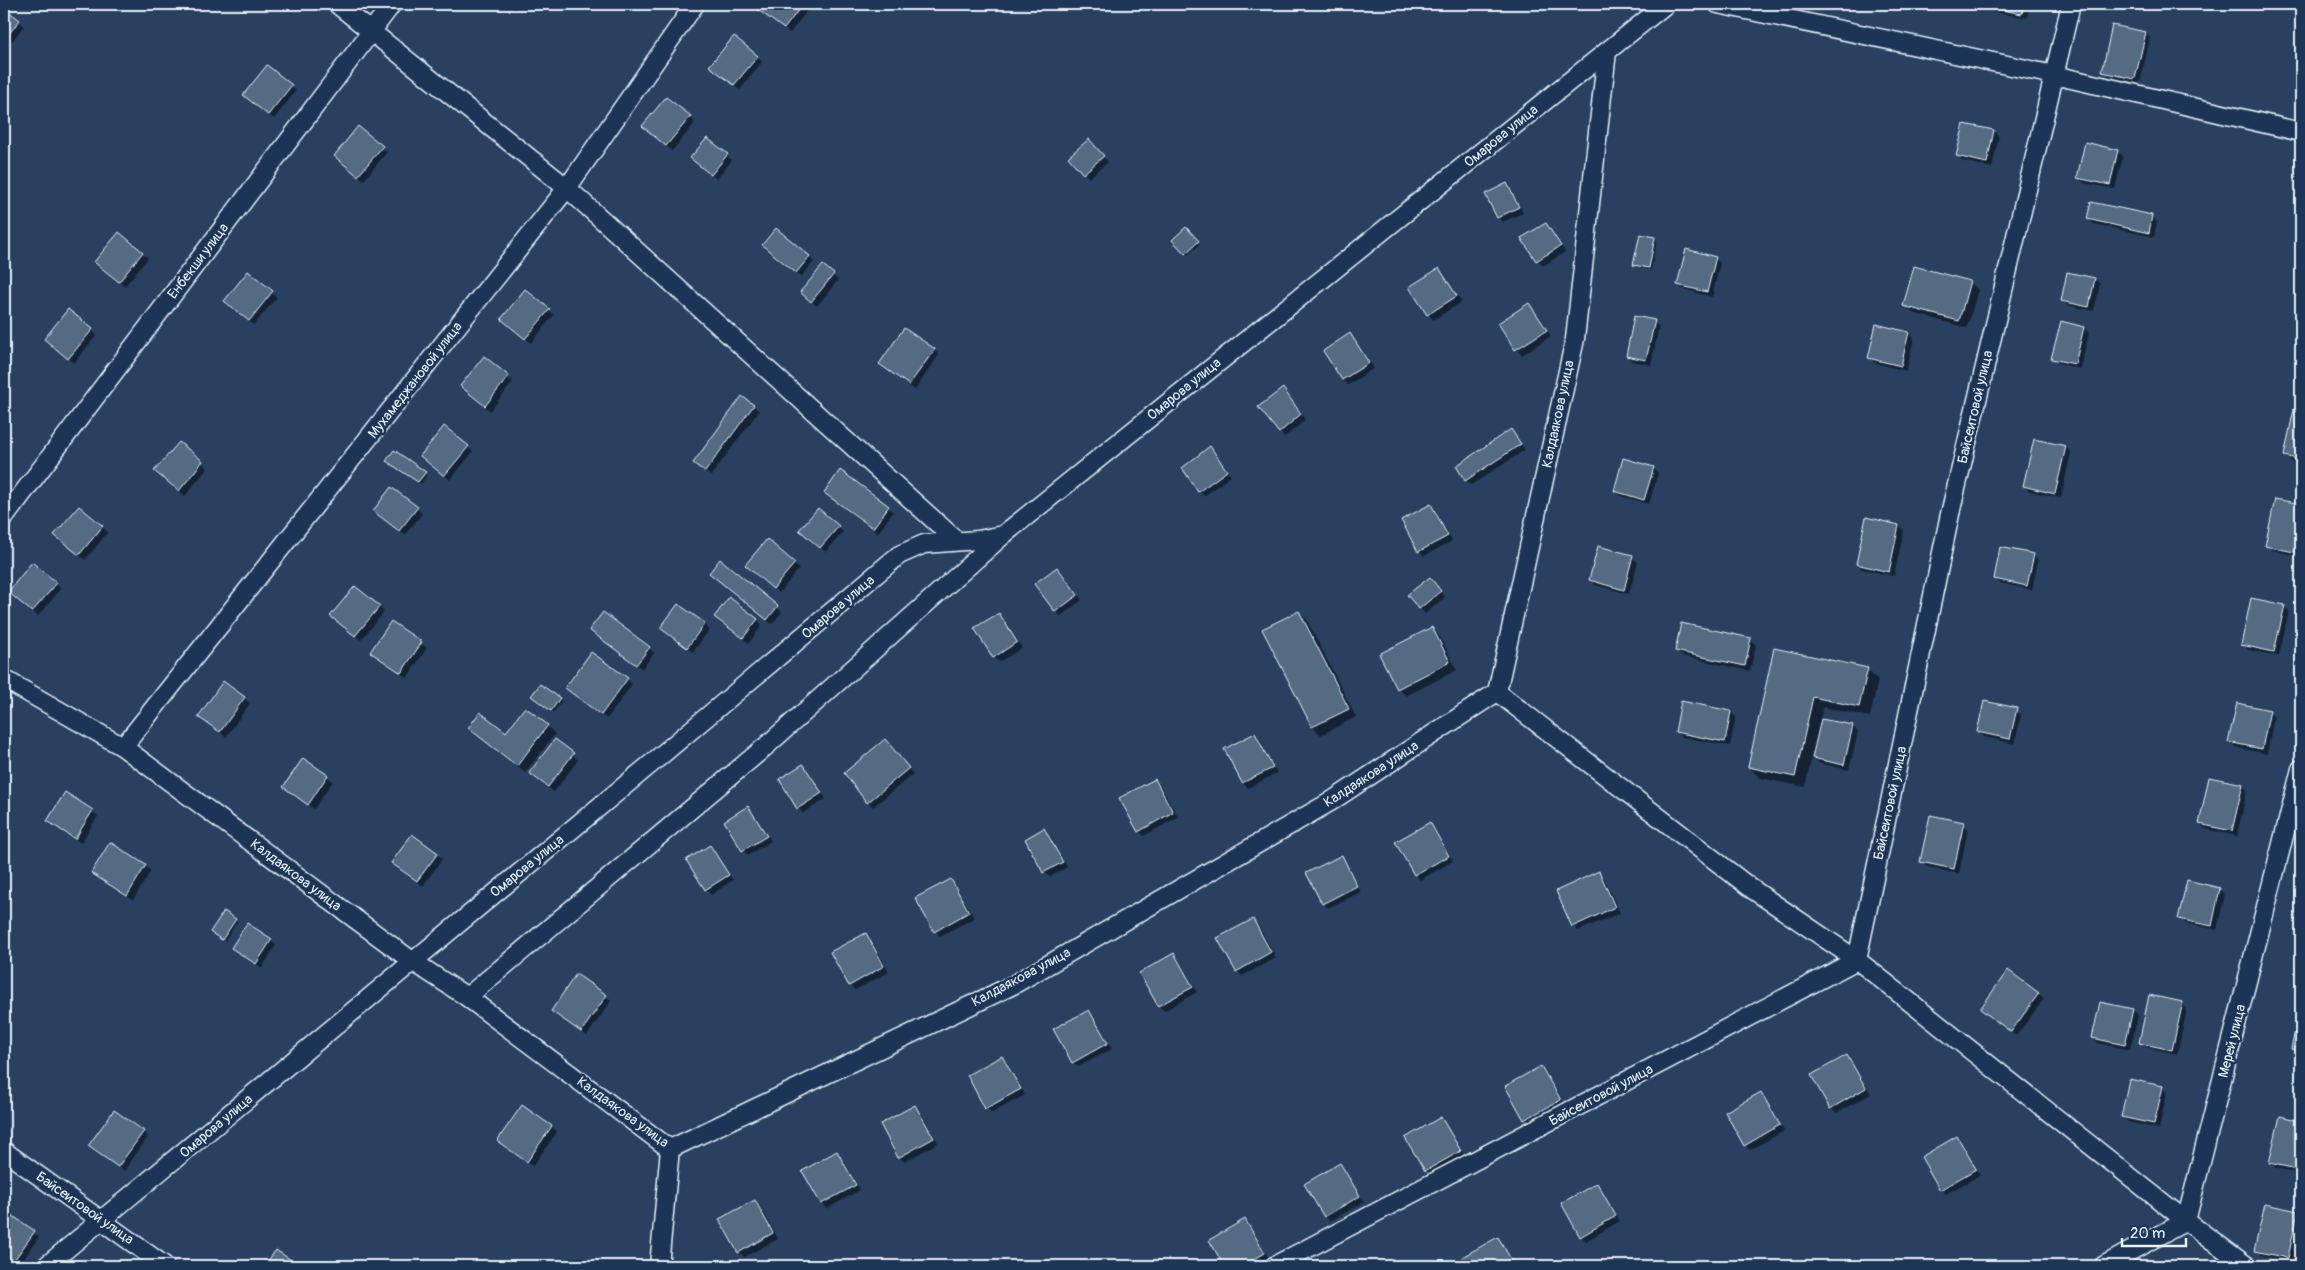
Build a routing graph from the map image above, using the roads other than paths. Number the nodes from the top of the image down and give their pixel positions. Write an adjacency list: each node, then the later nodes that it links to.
1 (337, 4): 7 (street)
2 (392, 4): 7 (street, Енбекши улица)
3 (695, 4): 11 (street, Мухамеджановой улица)
4 (1718, 4): 9 (street)
5 (2071, 4): 9 (street, Байсеитовой улица)
6 (1662, 5): 8 (street, Омарова улица)
7 (372, 30): 11 (street); 12 (street, Енбекши улица)
8 (1607, 51): 13 (street, Омарова улица); 16 (street, Калдаякова улица)
9 (2054, 75): 10 (street); 19 (street, Байсеитовой улица)
10 (2301, 132)
11 (567, 188): 14 (street); 17 (street, Мухамеджановой улица)
12 (4, 518)
13 (1003, 535): 14 (street, Омарова улица); 21 (street)
14 (957, 540): 20 (street, Омарова улица)
15 (4, 679): 17 (street, Калдаякова улица)
16 (1497, 692): 19 (street); 22 (street, Калдаякова улица)
17 (123, 747): 20 (street, Калдаякова улица)
18 (2301, 769): 25 (street, Мерей улица)
19 (1857, 960): 25 (street); 29 (street, Байсеитовой улица)
20 (412, 961): 21 (street, Калдаякова улица); 24 (street, Омарова улица)
21 (467, 997): 22 (street, Калдаякова улица)
22 (670, 1149): 28 (street)
23 (4, 1151): 24 (street, Байсеитовой улица)
24 (103, 1221): 26 (street, Омарова улица); 27 (street, Байсеитовой улица)
25 (2186, 1221): 30 (street); 31 (street)
26 (46, 1266)
27 (165, 1266)
28 (659, 1266)
29 (1274, 1266)
30 (2103, 1266)
31 (2247, 1266)

